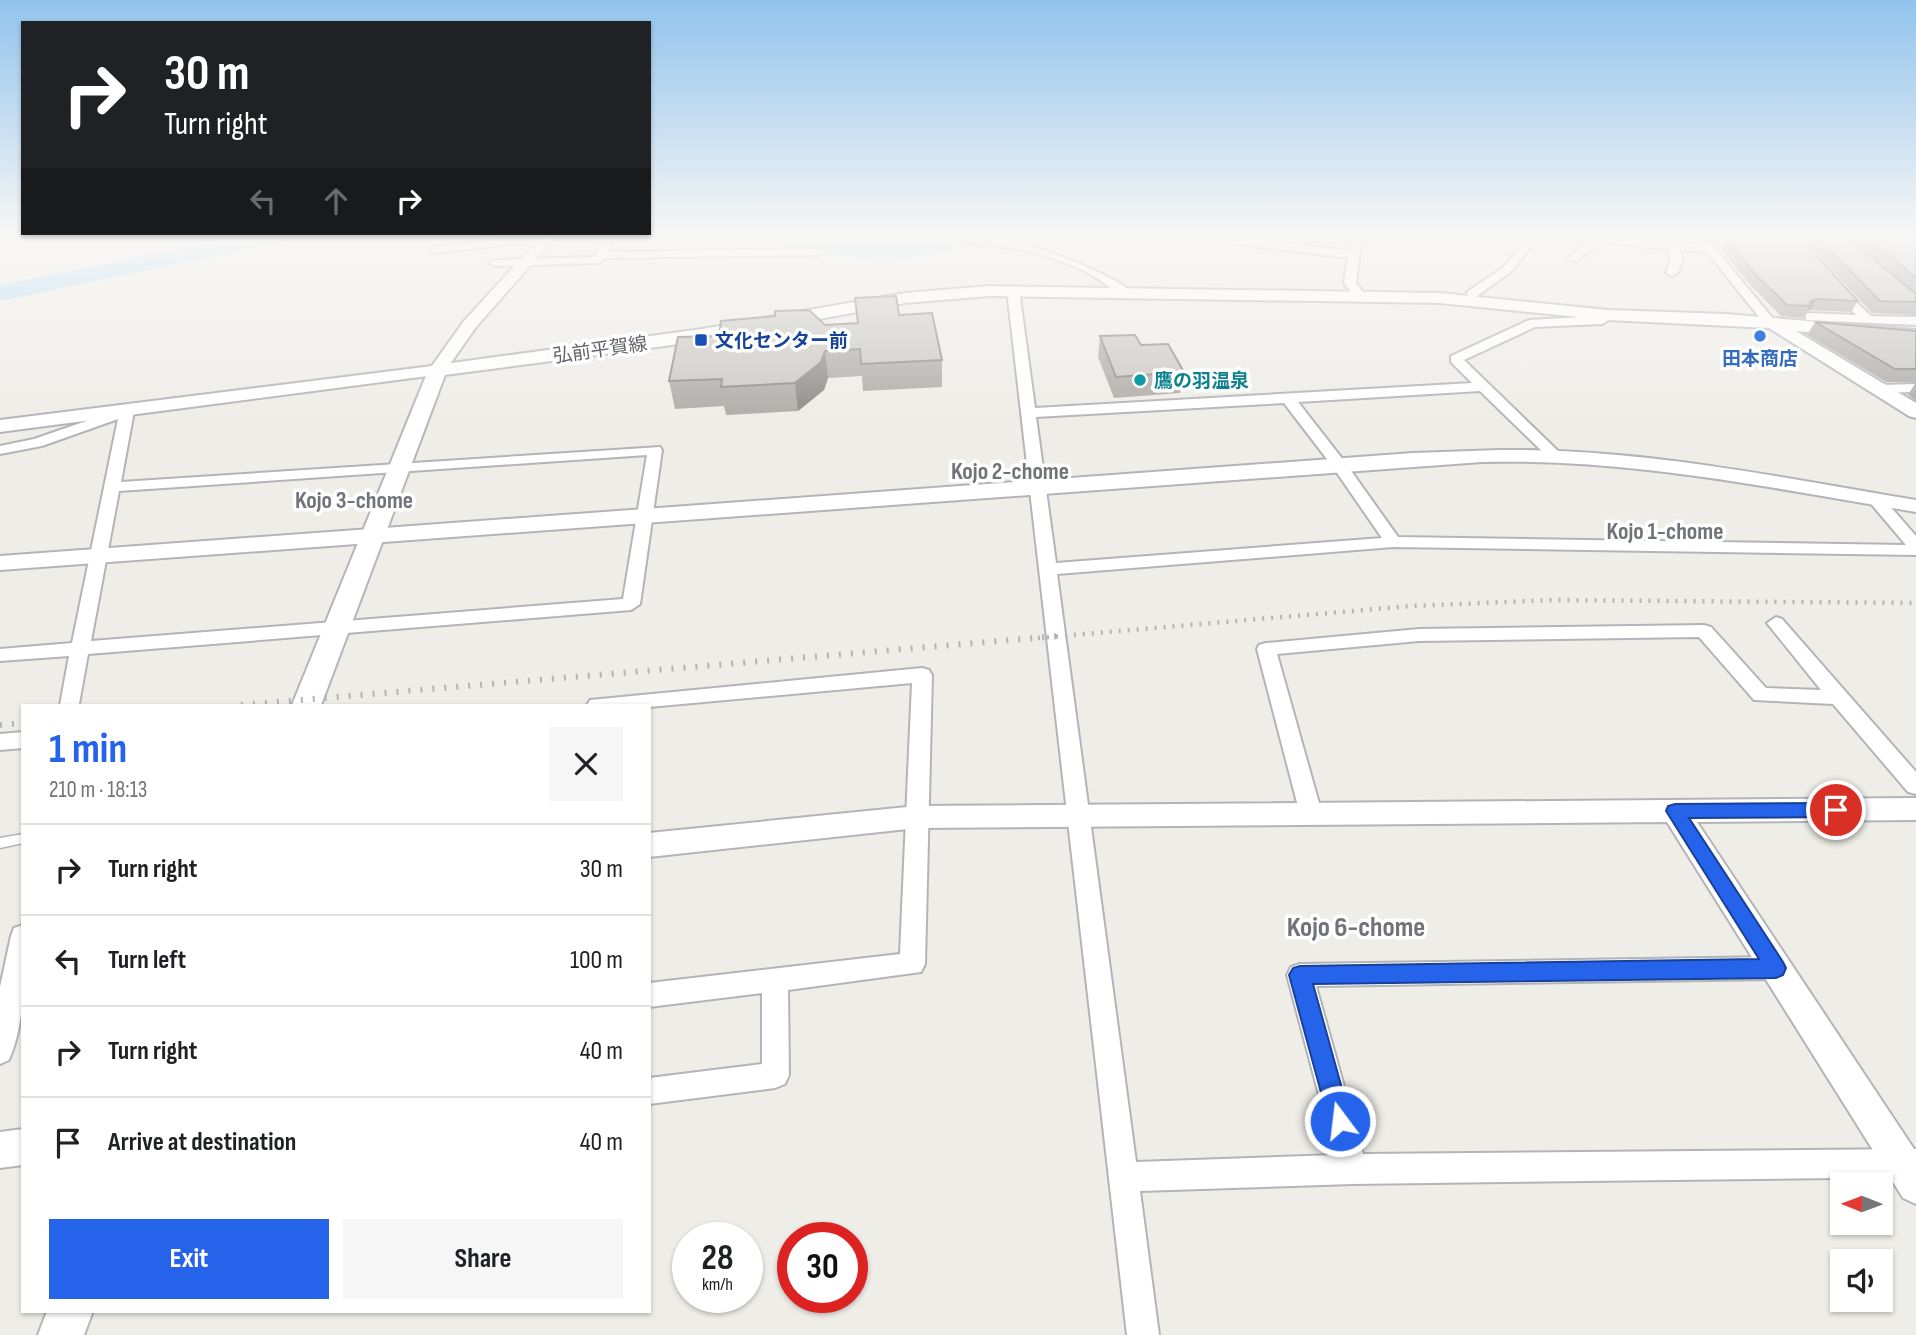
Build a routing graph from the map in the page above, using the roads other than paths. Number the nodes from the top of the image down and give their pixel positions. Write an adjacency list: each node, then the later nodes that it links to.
1 (495, 296): 15 (street)
2 (915, 296): 15 (main road, 弘前平賀線)
3 (1014, 296): 22 (street)
4 (1389, 296): 8 (main road, 弘前平賀線)
5 (1471, 296): 8 (street)
6 (1748, 296): 13 (street)
7 (1846, 296): 11 (street)
8 (1472, 300): 9 (main road, 弘前平賀線)
9 (1608, 315): 13 (main road, 弘前平賀線); 16 (street)
10 (1810, 317): 11 (street)
11 (1867, 319): 12 (street)
12 (1916, 321)
13 (1771, 324): 14 (main road, 弘前平賀線); 18 (main road)
14 (1916, 336)
15 (437, 370): 20 (street); 27 (main road)
16 (1483, 387): 19 (street); 25 (street)
17 (1916, 388): 18 (street)
18 (1879, 389): 21 (main road)
19 (1288, 400): 22 (street); 26 (street)
20 (128, 411): 23 (street); 24 (street); 28 (street)
21 (1916, 412)
22 (1028, 413): 29 (street)
23 (0, 426)
24 (0, 450)
25 (1555, 456): 26 (street); 30 (street)
26 (1339, 464): 29 (street); 34 (street)
27 (398, 469): 28 (street); 32 (street); 33 (main road)
28 (113, 487): 36 (street)
29 (1037, 487): 32 (street); 38 (street)
30 (1875, 499): 31 (street); 35 (street)
31 (1916, 506)
32 (645, 516): 33 (street); 40 (street)
33 (372, 536): 36 (street); 40 (main road)
34 (1393, 542): 35 (street); 38 (street)
35 (1916, 548)
36 (99, 556): 37 (street); 41 (street)
37 (0, 563)
38 (1047, 569): 53 (street)
39 (1776, 624): 43 (street)
40 (336, 628): 41 (street); 45 (main road)
41 (80, 649): 42 (street); 44 (street)
42 (0, 655)
43 (1838, 696): 49 (street); 52 (street)
44 (69, 704)
45 (306, 704)
46 (608, 704): 54 (street)
47 (21, 740): 48 (street)
48 (0, 742)
49 (1916, 786)
50 (1916, 809): 51 (street)
51 (1675, 811): 52 (street); 59 (street)
52 (1311, 814): 53 (street)
53 (1078, 816): 54 (street); 69 (street)
54 (917, 817): 57 (street); 60 (street)
55 (21, 838): 56 (lane)
56 (0, 843)
57 (651, 845)
58 (21, 943): 62 (street)
59 (1776, 968): 67 (street); 68 (street)
60 (775, 980): 61 (street); 64 (street)
61 (651, 995)
62 (6, 997): 63 (street)
63 (0, 1051)
64 (651, 1091)
65 (21, 1147): 66 (street)
66 (0, 1150)
67 (1353, 1169): 68 (street); 69 (street)
68 (1911, 1170)
69 (1123, 1177): 72 (street)
70 (69, 1313): 71 (main road)
71 (61, 1335)
72 (1143, 1335)

